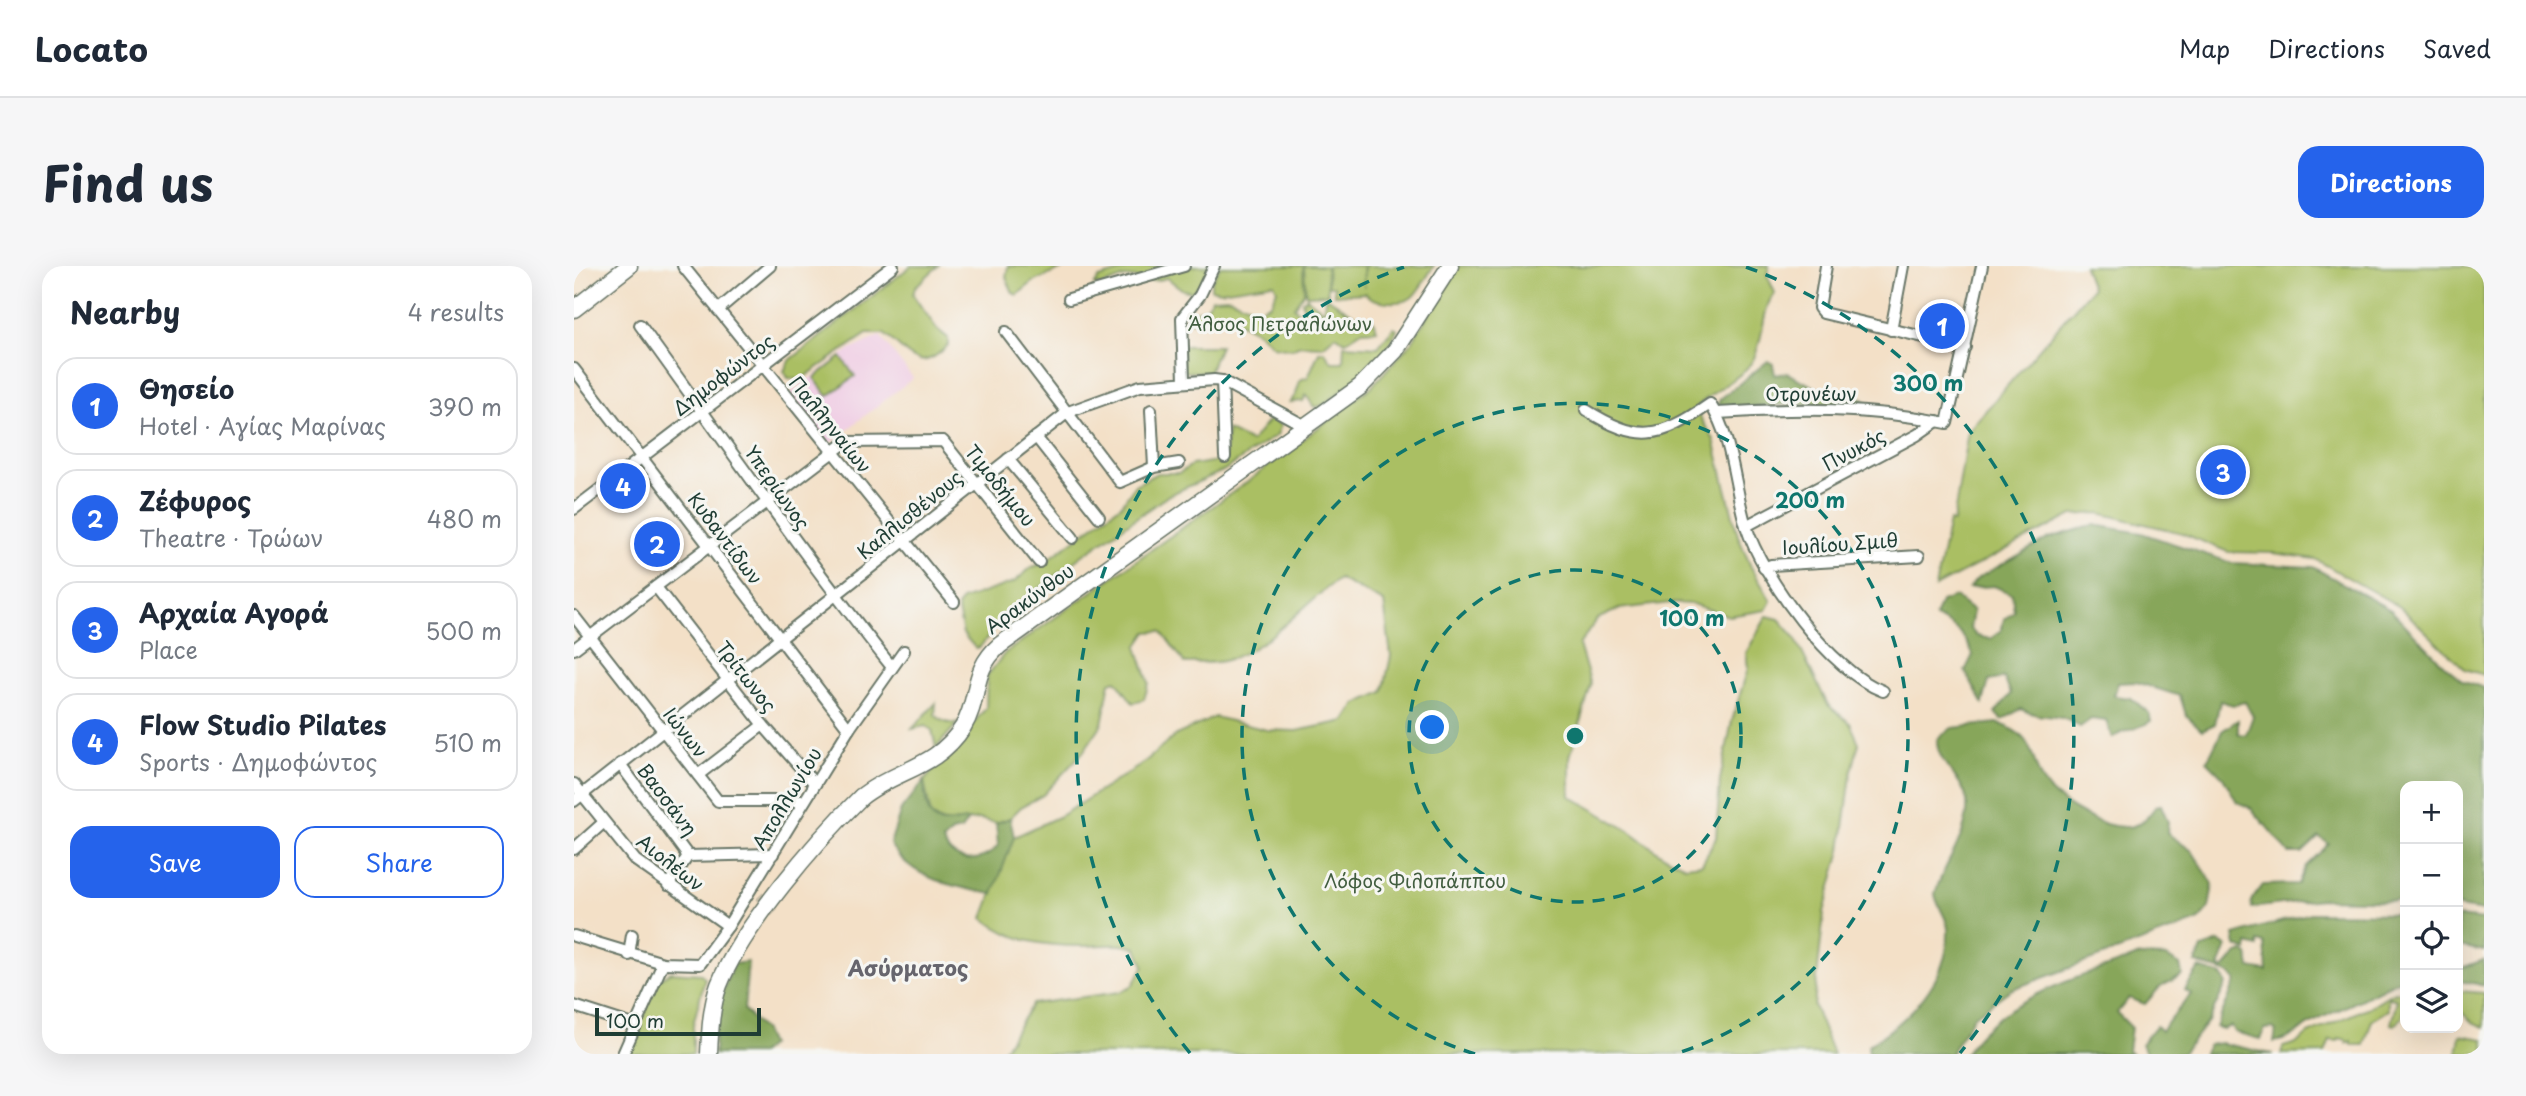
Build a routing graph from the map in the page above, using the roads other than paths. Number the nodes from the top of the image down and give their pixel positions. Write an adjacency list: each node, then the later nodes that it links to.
1 (629, 266): 14 (street)
2 (683, 266): 15 (street, Παλληναίων)
3 (770, 266): 15 (street)
4 (871, 266): 12 (street)
5 (893, 266): 12 (street, Δημοφώντος)
6 (1184, 266): 13 (street)
7 (1214, 266): 22 (street)
8 (1450, 266): 30 (street, Αρακύνθου)
9 (1826, 266): 17 (street)
10 (1903, 266): 17 (street)
11 (1982, 266): 19 (street)
12 (879, 276): 20 (street, Δημοφώντος)
13 (1069, 299)
14 (574, 309)
15 (718, 310): 20 (street, Παλληναίων)
16 (640, 325): 27 (street, Υπερίωνος)
17 (1891, 330): 19 (street)
18 (1006, 332): 28 (street)
19 (1965, 347): 29 (street)
20 (763, 367): 27 (street, Δημοφώντος); 32 (street, Παλληναίων)
21 (574, 369): 34 (street, Κυδαντίδων)
22 (1184, 381): 23 (street, Καλλισθένους); 28 (street, Καλλισθένους)
23 (1222, 381): 30 (street, Καλλισθένους); 33 (street)
24 (1713, 408): 26 (street); 29 (street, Οτρυνέων); 42 (street)
25 (1151, 410): 37 (street)
26 (1586, 410)
27 (705, 411): 34 (street, Δημοφώντος); 39 (street, Υπερίωνος)
28 (1068, 412): 31 (street, Καλλισθένους); 37 (street)
29 (1942, 422): 42 (street, Πνυκός)
30 (1306, 426): 82 (street, Αρακύνθου, bridge)
31 (1036, 437): 35 (street, Καλλισθένους); 41 (street)
32 (832, 452): 38 (street, Τιμοδήμου); 39 (street); 44 (street, Παλληναίων)
33 (1225, 457)
34 (642, 458): 40 (street, Δημοφώντος); 45 (street, Κυδαντίδων)
35 (1008, 458): 38 (street, Καλλισθένους); 43 (street)
36 (1179, 463): 37 (street)
37 (1154, 467)
38 (977, 481): 44 (street, Καλλισθένους); 47 (street, Τιμοδήμου)
39 (765, 503): 45 (street); 50 (street, Υπερίωνος)
40 (574, 509)
41 (1099, 517)
42 (1746, 526): 48 (street)
43 (1073, 538)
44 (904, 541): 50 (street, Καλλισθένους); 51 (street, Παλληναίων)
45 (709, 546): 49 (street); 54 (street, Κυδαντίδων)
46 (1919, 556): 48 (street, Ιουλίου Σμιθ)
47 (1039, 562)
48 (1764, 568): 59 (street)
49 (656, 587): 53 (street); 58 (street, Τρίτωνος)
50 (835, 595): 54 (street, Καλλισθένους); 57 (street, Υπερίωνος)
51 (954, 602)
52 (574, 616): 53 (street, Ιώνων)
53 (590, 637): 55 (street); 62 (street, Ιώνων)
54 (780, 638): 58 (street, Καλλισθένους); 61 (street, Κυδαντίδων)
55 (574, 649)
56 (904, 651): 57 (street, Απολλωνίου)
57 (891, 666): 61 (street, Απολλωνίου)
58 (727, 679): 60 (street, Τρίτωνος); 62 (street, Καλλισθένους)
59 (1883, 691)
60 (763, 725): 64 (street); 66 (street, Τρίτωνος)
61 (849, 729): 66 (street, Απολλωνίου)
62 (663, 731): 63 (street, Καλλισθένους); 64 (street, Ιώνων)
63 (620, 764): 67 (street, Καλλισθένους); 72 (street, Βασσάνη)
64 (698, 775): 68 (street, Ιώνων)
65 (574, 784): 67 (street, Αιολέων)
66 (815, 784): 68 (street, Απολλωνίου)
67 (578, 798): 69 (street, Αιολέων)
68 (804, 801): 71 (street, Απολλωνίου)
69 (603, 823): 70 (street); 73 (street, Αιολέων)
70 (574, 849)
71 (773, 853): 72 (street); 74 (street, Απολλωνίου)
72 (688, 856): 73 (street)
73 (668, 885): 74 (street, Αιολέων)
74 (728, 926): 78 (street, Απολλωνίου)
75 (632, 934): 77 (street)
76 (574, 936): 77 (street)
77 (629, 955): 78 (street)
78 (663, 964): 80 (street)
79 (574, 1006): 80 (street)
80 (636, 1026): 81 (street)
81 (623, 1054)
82 (709, 1054)

